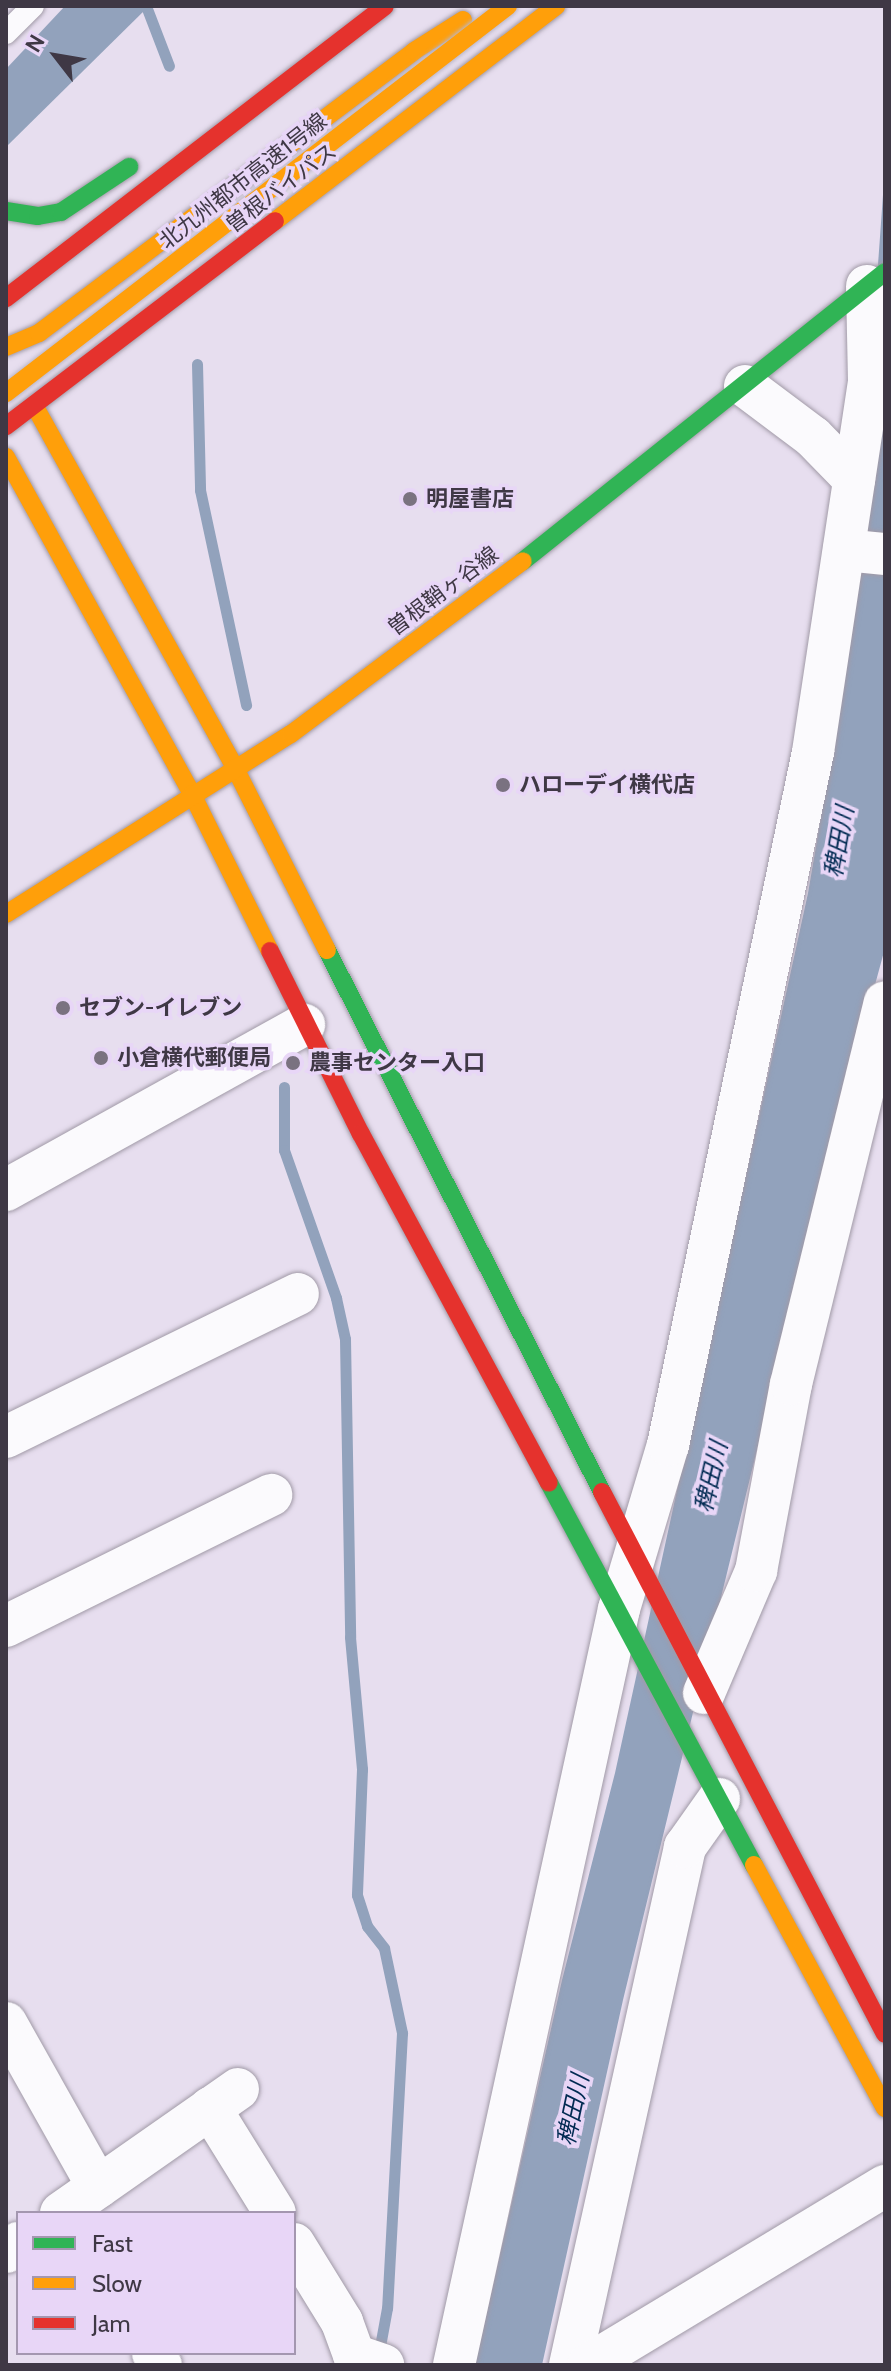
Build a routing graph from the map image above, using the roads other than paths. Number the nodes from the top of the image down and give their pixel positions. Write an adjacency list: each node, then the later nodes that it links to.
1 (33, 6): 6 (lane)
2 (385, 6): 11 (main road)
3 (485, 6): 13 (main road, 曽根バイパス)
4 (508, 6): 17 (main road, 北九州都市高速1号線, bridge)
5 (556, 6): 14 (main road, 曽根バイパス)
6 (6, 33)
7 (142, 157): 8 (main road)
8 (6, 211)
9 (876, 279): 16 (main road, 曽根鞘ヶ谷線); 24 (street)
10 (68, 285): 12 (main road)
11 (6, 298)
12 (6, 334)
13 (6, 347)
14 (108, 349): 18 (main road); 19 (main road, 曽根バイパス)
15 (6, 356): 19 (main road)
16 (745, 386): 24 (street); 27 (main road, 曽根鞘ヶ谷線)
17 (6, 393)
18 (76, 397)
19 (34, 405): 21 (main road, 曽根バイパス); 23 (main road)
20 (67, 418): 23 (main road)
21 (6, 426)
22 (6, 457): 28 (main road)
23 (74, 477): 27 (main road)
24 (854, 479): 25 (street)
25 (844, 550): 26 (street); 36 (street)
26 (885, 554)
27 (235, 768): 28 (main road, 曽根鞘ヶ谷線); 36 (main road)
28 (192, 794): 29 (main road, 曽根鞘ヶ谷線); 31 (main road)
29 (6, 914)
30 (885, 1002): 39 (street)
31 (304, 1025): 32 (street); 37 (main road)
32 (6, 1190)
33 (298, 1294): 34 (street)
34 (6, 1437)
35 (271, 1495): 38 (street)
36 (636, 1552): 37 (street); 39 (main road)
37 (619, 1609): 40 (main road); 50 (street)
38 (6, 1626)
39 (710, 1703): 42 (main road)
40 (719, 1799): 43 (main road); 51 (street)
41 (6, 2023): 45 (street)
42 (885, 2034)
43 (885, 2108)
44 (885, 2186): 52 (street)
45 (98, 2187): 46 (street); 47 (street)
46 (64, 2211)
47 (274, 2211)
48 (296, 2247): 49 (street)
49 (383, 2365)
50 (454, 2365)
51 (570, 2365)
52 (588, 2365)

